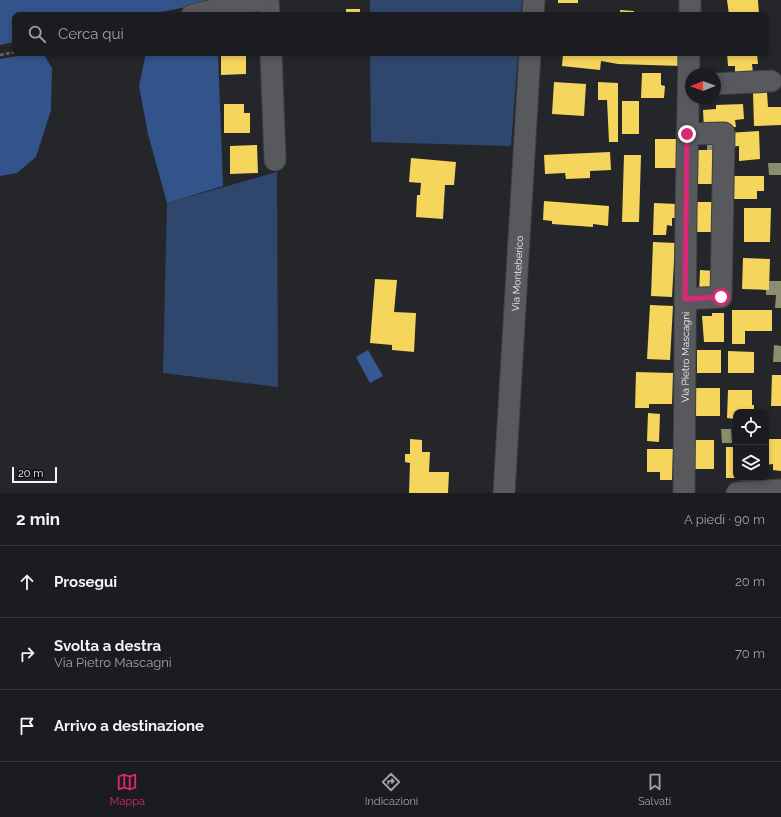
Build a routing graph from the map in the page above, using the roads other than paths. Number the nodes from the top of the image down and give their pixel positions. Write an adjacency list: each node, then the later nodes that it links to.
1 (258, 0): 5 (street)
2 (268, 0): 6 (street)
3 (534, 0): 7 (street)
4 (690, 0): 8 (street)
5 (205, 12)
6 (269, 12)
7 (533, 12)
8 (690, 12)
9 (270, 56): 17 (street)
10 (530, 56): 20 (street, Via Monteberico)
11 (689, 56): 12 (street, Via Pietro Mascagni)
12 (689, 68)
13 (771, 81): 14 (street)
14 (721, 84)
15 (689, 104): 16 (street, Via Pietro Mascagni)
16 (687, 134): 18 (street, Via Pietro Mascagni); 18 (street)
17 (275, 160)
18 (685, 299): 21 (street, Via Pietro Mascagni)
19 (781, 490): 22 (street)
20 (504, 493)
21 (684, 493)
22 (737, 493)

